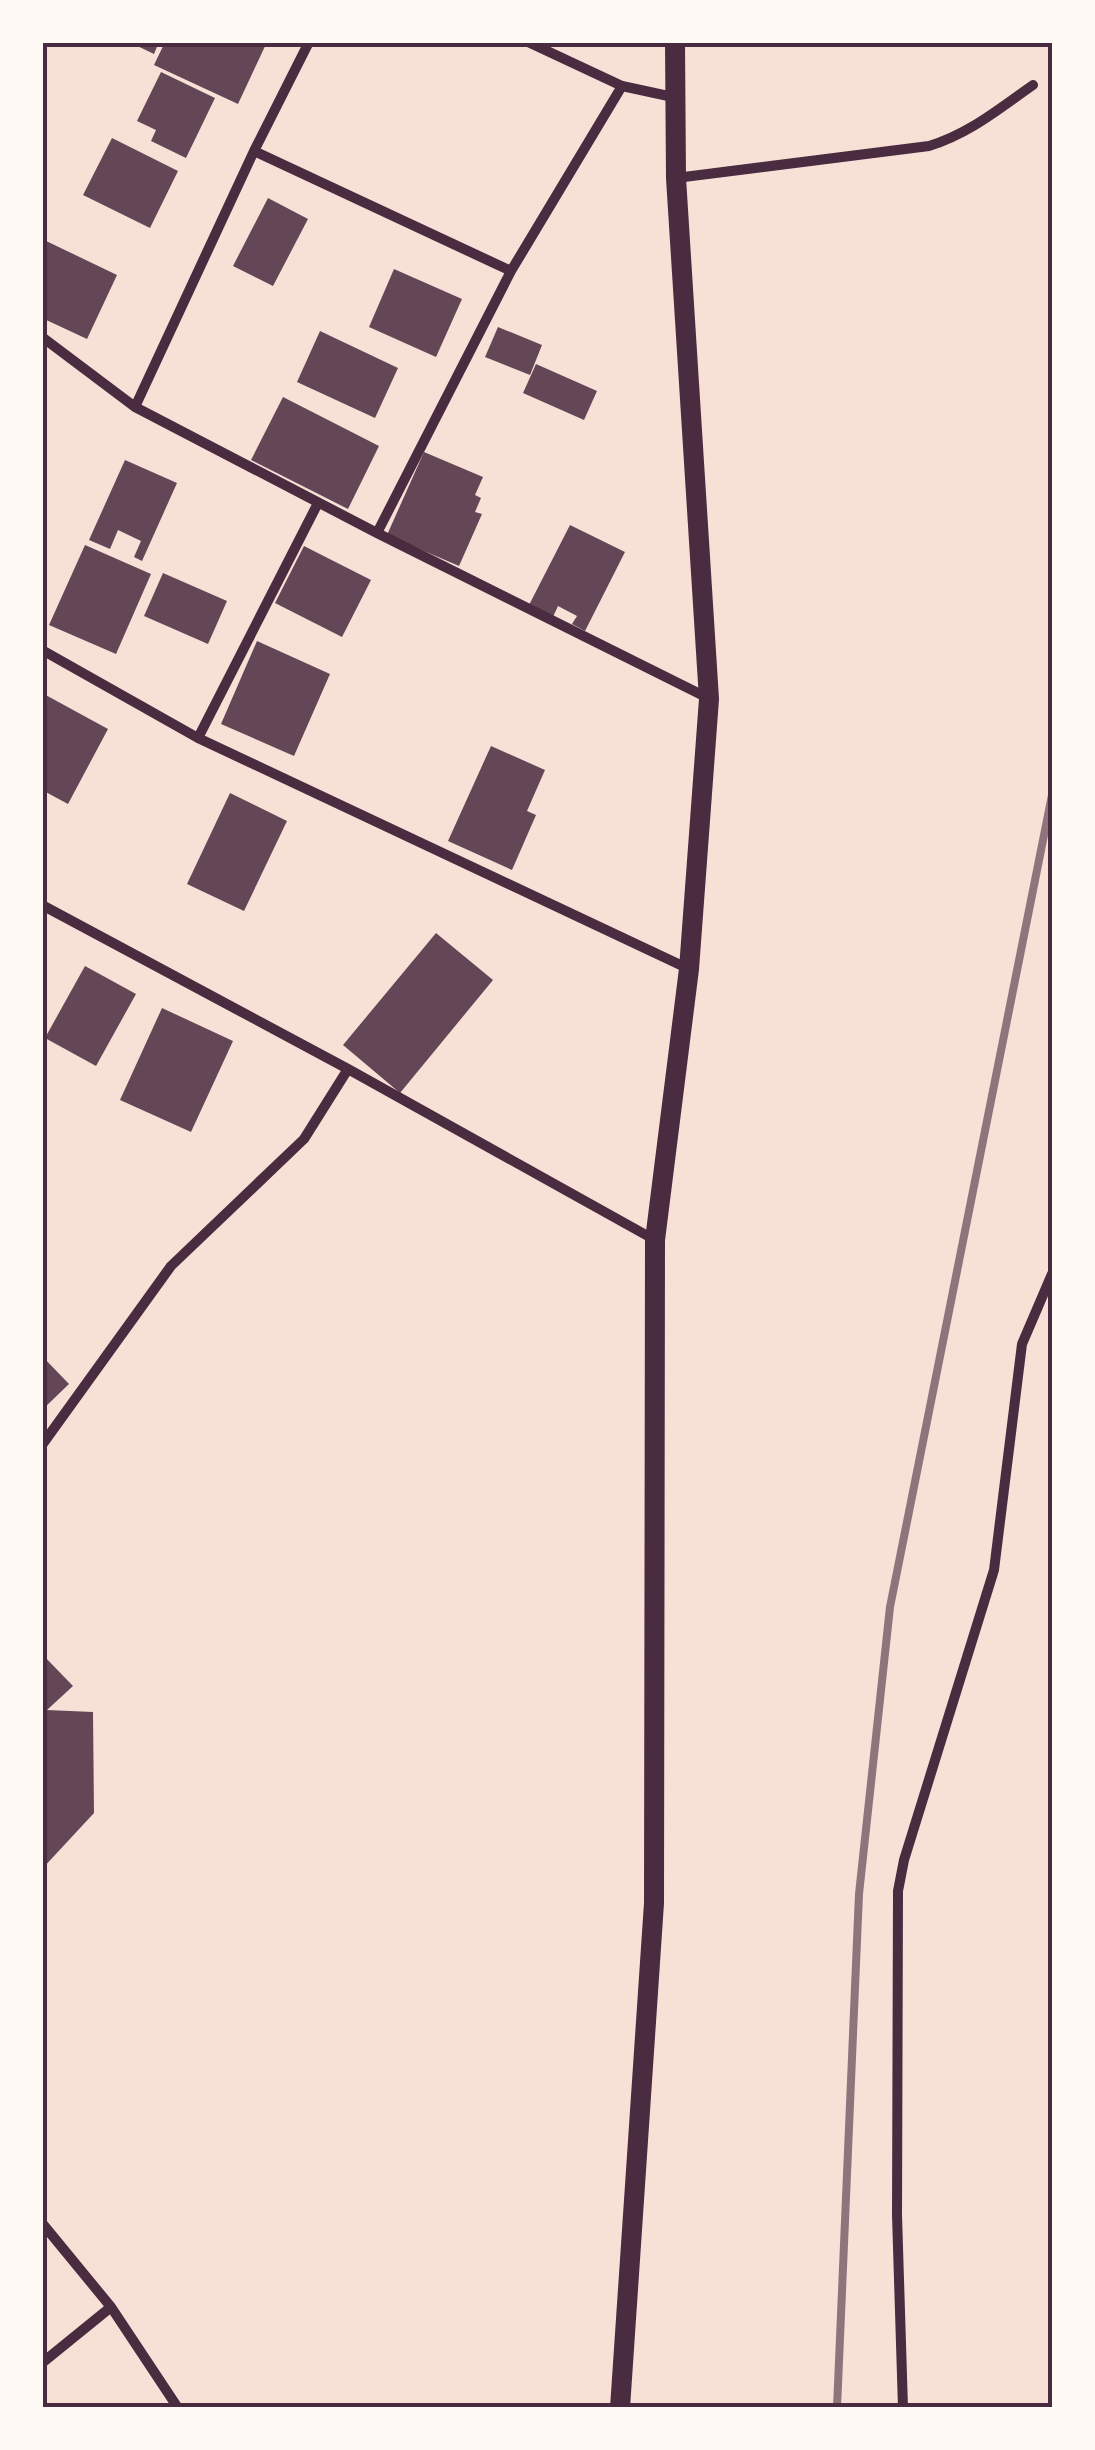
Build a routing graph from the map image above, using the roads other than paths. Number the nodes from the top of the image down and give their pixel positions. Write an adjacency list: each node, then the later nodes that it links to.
1 (309, 42): 7 (street)
2 (528, 42): 5 (street)
3 (675, 42): 6 (main road)
4 (1033, 85): 8 (street)
5 (622, 86): 6 (street); 9 (street)
6 (674, 97): 8 (main road)
7 (254, 151): 9 (street); 11 (street)
8 (676, 178): 15 (main road)
9 (511, 271): 13 (street)
10 (42, 338): 11 (street)
11 (136, 407): 12 (street)
12 (318, 503): 13 (street); 16 (street)
13 (377, 533): 15 (street)
14 (42, 650): 16 (street)
15 (709, 698): 18 (main road)
16 (198, 738): 18 (street)
17 (42, 905): 19 (street)
18 (688, 969): 20 (main road)
19 (348, 1069): 20 (street); 22 (street)
20 (655, 1240): 27 (main road)
21 (1052, 1274): 28 (street)
22 (42, 1445)
23 (42, 2223): 24 (street)
24 (111, 2307): 25 (street); 26 (street)
25 (42, 2363)
26 (178, 2408)
27 (620, 2408)
28 (903, 2408)

